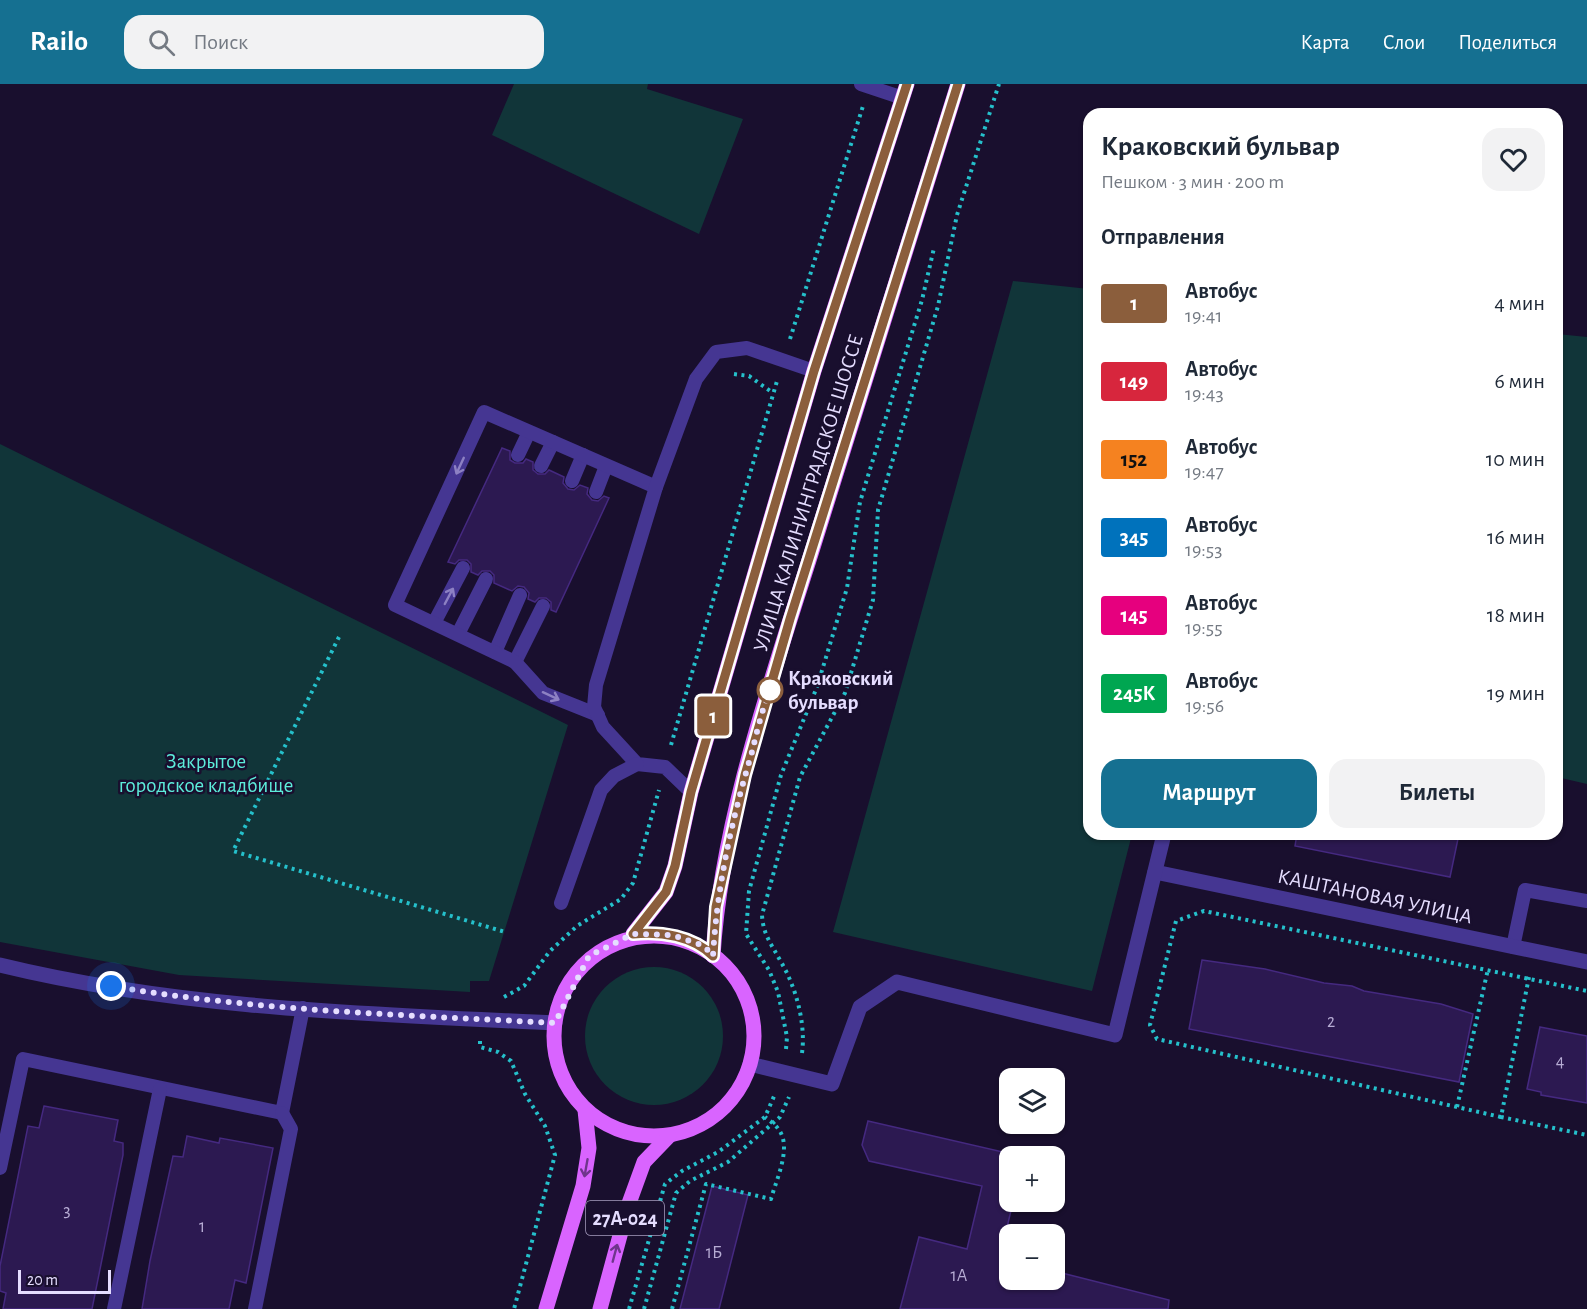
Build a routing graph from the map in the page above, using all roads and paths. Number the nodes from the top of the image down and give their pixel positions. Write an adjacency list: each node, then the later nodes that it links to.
1 (958, 84): 38 (main road, УЛИЦА КАЛИНИНГРАДСКОЕ ШОССЕ)
2 (999, 84): 50 (path)
3 (867, 86): 4 (lane); 6 (path)
4 (905, 91): 7 (main road, УЛИЦА КАЛИНИНГРАДСКОЕ ШОССЕ / 27А-024)
5 (936, 237): 47 (path)
6 (791, 337)
7 (814, 371): 16 (lane); 30 (main road, УЛИЦА КАЛИНИНГРАДСКОЕ ШОССЕ / 27А-024)
8 (724, 379): 29 (path)
9 (529, 432): 10 (lane); 11 (lane); 22 (lane, one-way to 22)
10 (553, 442): 12 (lane); 13 (lane)
11 (518, 455)
12 (584, 455): 14 (lane); 15 (lane)
13 (541, 466)
14 (606, 466): 16 (lane); 17 (lane)
15 (572, 481)
16 (656, 487): 27 (lane)
17 (596, 492)
18 (463, 568): 22 (lane, one-way to 18)
19 (486, 579): 23 (lane)
20 (520, 595): 25 (lane)
21 (543, 606): 26 (lane)
22 (434, 623): 23 (lane)
23 (458, 634): 25 (lane)
24 (339, 637): 35 (path)
25 (495, 652): 26 (lane)
26 (515, 662): 27 (lane, one-way to 27)
27 (598, 715): 28 (lane)
28 (637, 764): 29 (lane); 34 (lane)
29 (664, 767): 30 (lane); 44 (path)
30 (691, 792): 36 (main road, УЛИЦА КАЛИНИНГРАДСКОЕ ШОССЕ / 27А-024)
31 (1163, 840): 32 (street)
32 (1155, 872): 37 (street, КАШТАНОВАЯ УЛИЦА); 50 (street)
33 (1587, 901): 37 (lane)
34 (561, 903)
35 (504, 932)
36 (633, 934): 38 (main road, 27А-024); 46 (main road, 27А-024)
37 (1513, 947): 39 (street, КАШТАНОВАЯ УЛИЦА)
38 (713, 956): 49 (main road, 27А-024)
39 (1587, 962)
40 (0, 965): 45 (street)
41 (1488, 969): 42 (path); 52 (path); 52 (path)
42 (1528, 977): 43 (path); 55 (path)
43 (1587, 991)
44 (493, 997)
45 (303, 1008): 46 (street); 54 (lane)
46 (555, 1023): 53 (main road, 27А-024)
47 (787, 1037)
48 (480, 1047): 62 (path)
49 (750, 1064): 50 (street); 58 (main road, 27А-024)
50 (798, 1076): 56 (path)
51 (160, 1089): 54 (lane); 59 (lane); 60 (lane)
52 (1457, 1107): 55 (path)
53 (585, 1110): 58 (main road, 27А-024); 63 (main road, one-way to 63)
54 (282, 1113): 61 (lane)
55 (1501, 1117): 57 (path)
56 (773, 1123): 65 (path); 66 (path); 67 (path)
57 (1587, 1135)
58 (669, 1136): 64 (main road, 27А-024, one-way to 58)
59 (0, 1168)
60 (114, 1309)
61 (255, 1309)
62 (514, 1309)
63 (546, 1309)
64 (600, 1309)
65 (629, 1309)
66 (644, 1309)
67 (672, 1309)

